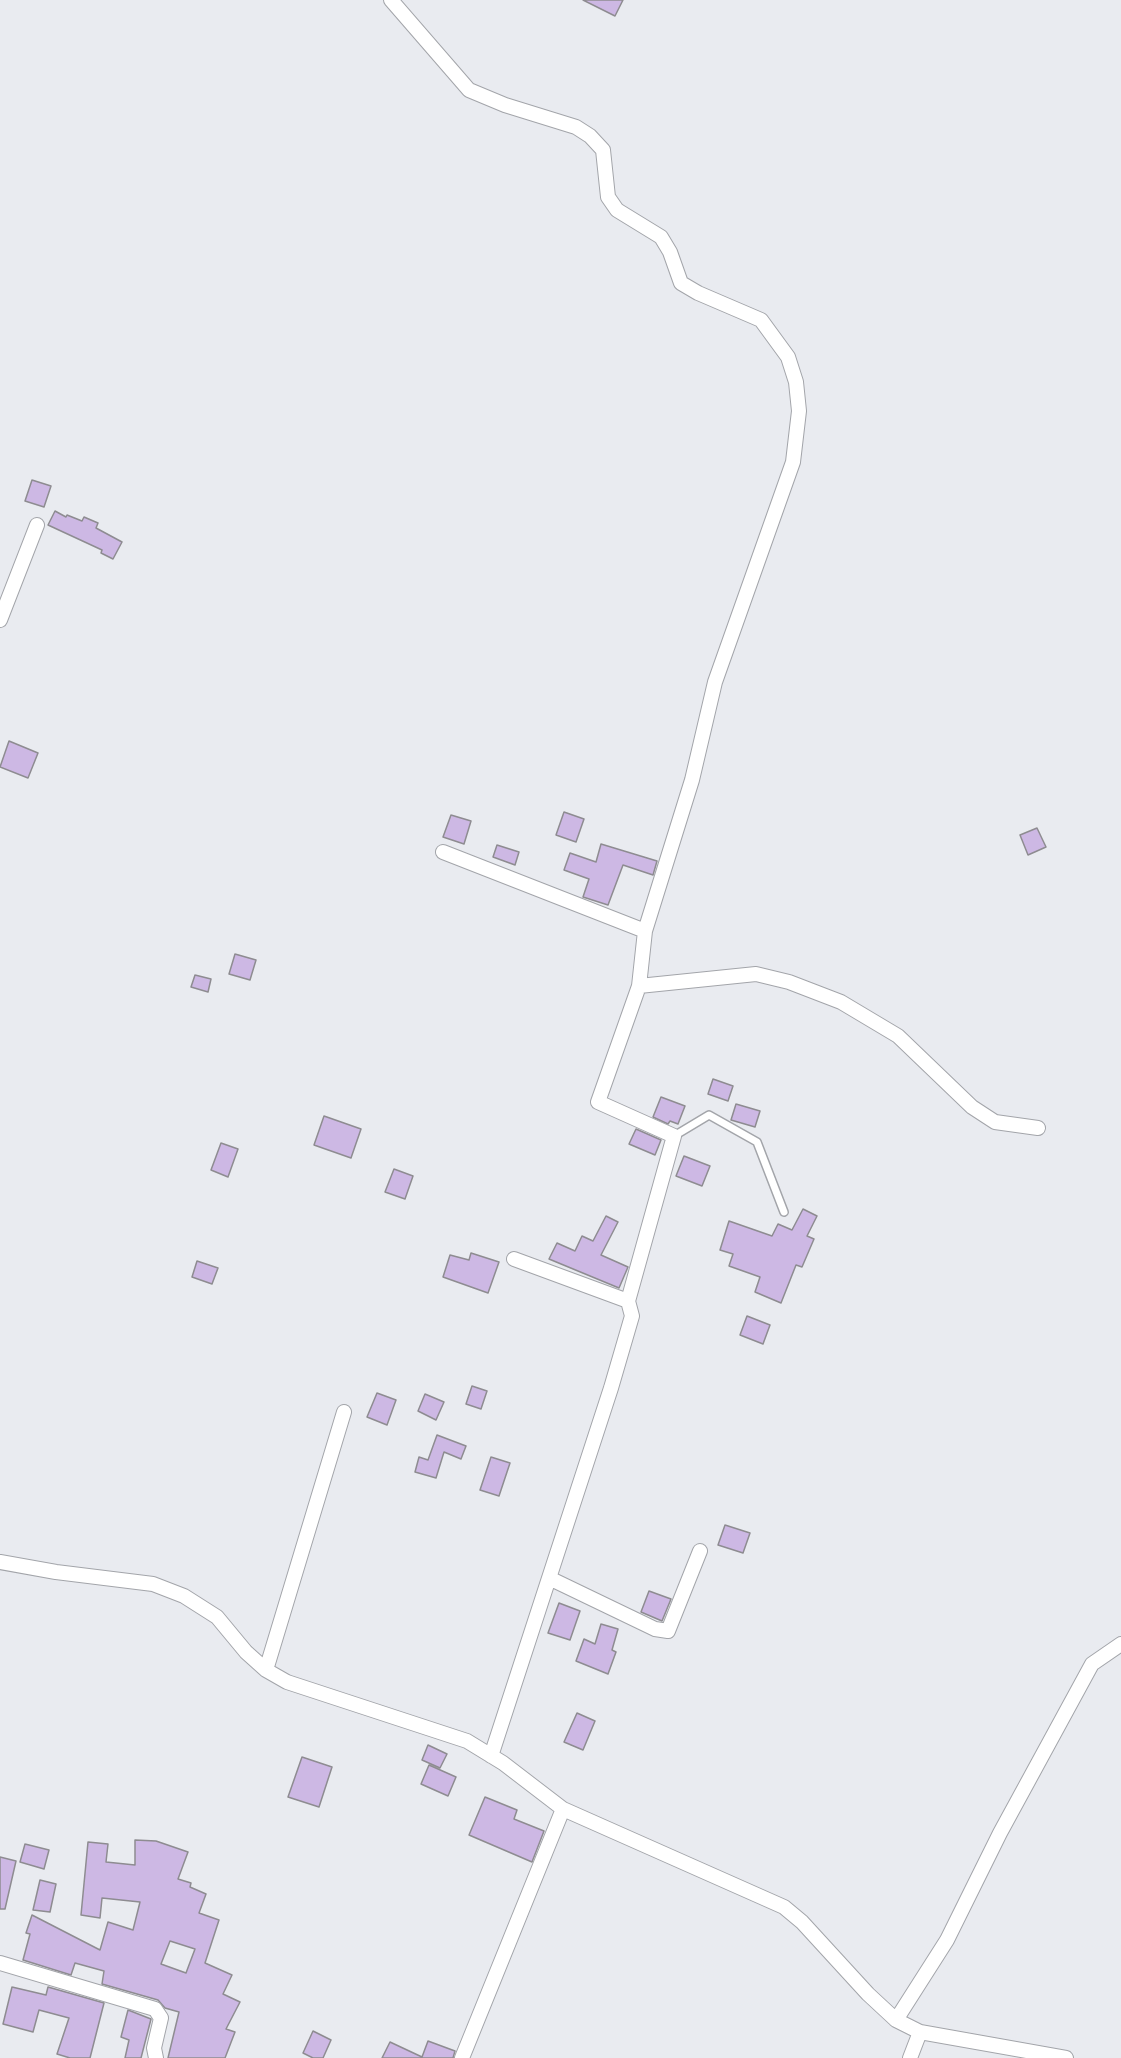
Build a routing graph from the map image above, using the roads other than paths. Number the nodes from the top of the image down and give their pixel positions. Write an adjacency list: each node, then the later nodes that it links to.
1 (391, 0): 5 (street)
2 (37, 525): 3 (street)
3 (0, 620)
4 (443, 852): 5 (street)
5 (645, 931): 6 (street)
6 (639, 986): 7 (street); 8 (street)
7 (1038, 1128)
8 (674, 1136): 9 (lane); 11 (street)
9 (784, 1212)
10 (514, 1259): 11 (street)
11 (628, 1301): 15 (street)
12 (344, 1412): 17 (street)
13 (700, 1551): 15 (street)
14 (0, 1562): 17 (street)
15 (549, 1578): 18 (street)
16 (1121, 1644): 21 (street)
17 (266, 1670): 18 (street)
18 (491, 1756): 19 (street)
19 (563, 1809): 21 (street); 24 (street)
20 (0, 1963): 23 (street)
21 (896, 2020): 22 (street)
22 (920, 2032): 25 (street); 26 (street)
23 (156, 2058)
24 (462, 2058)
25 (910, 2058)
26 (1066, 2058)

